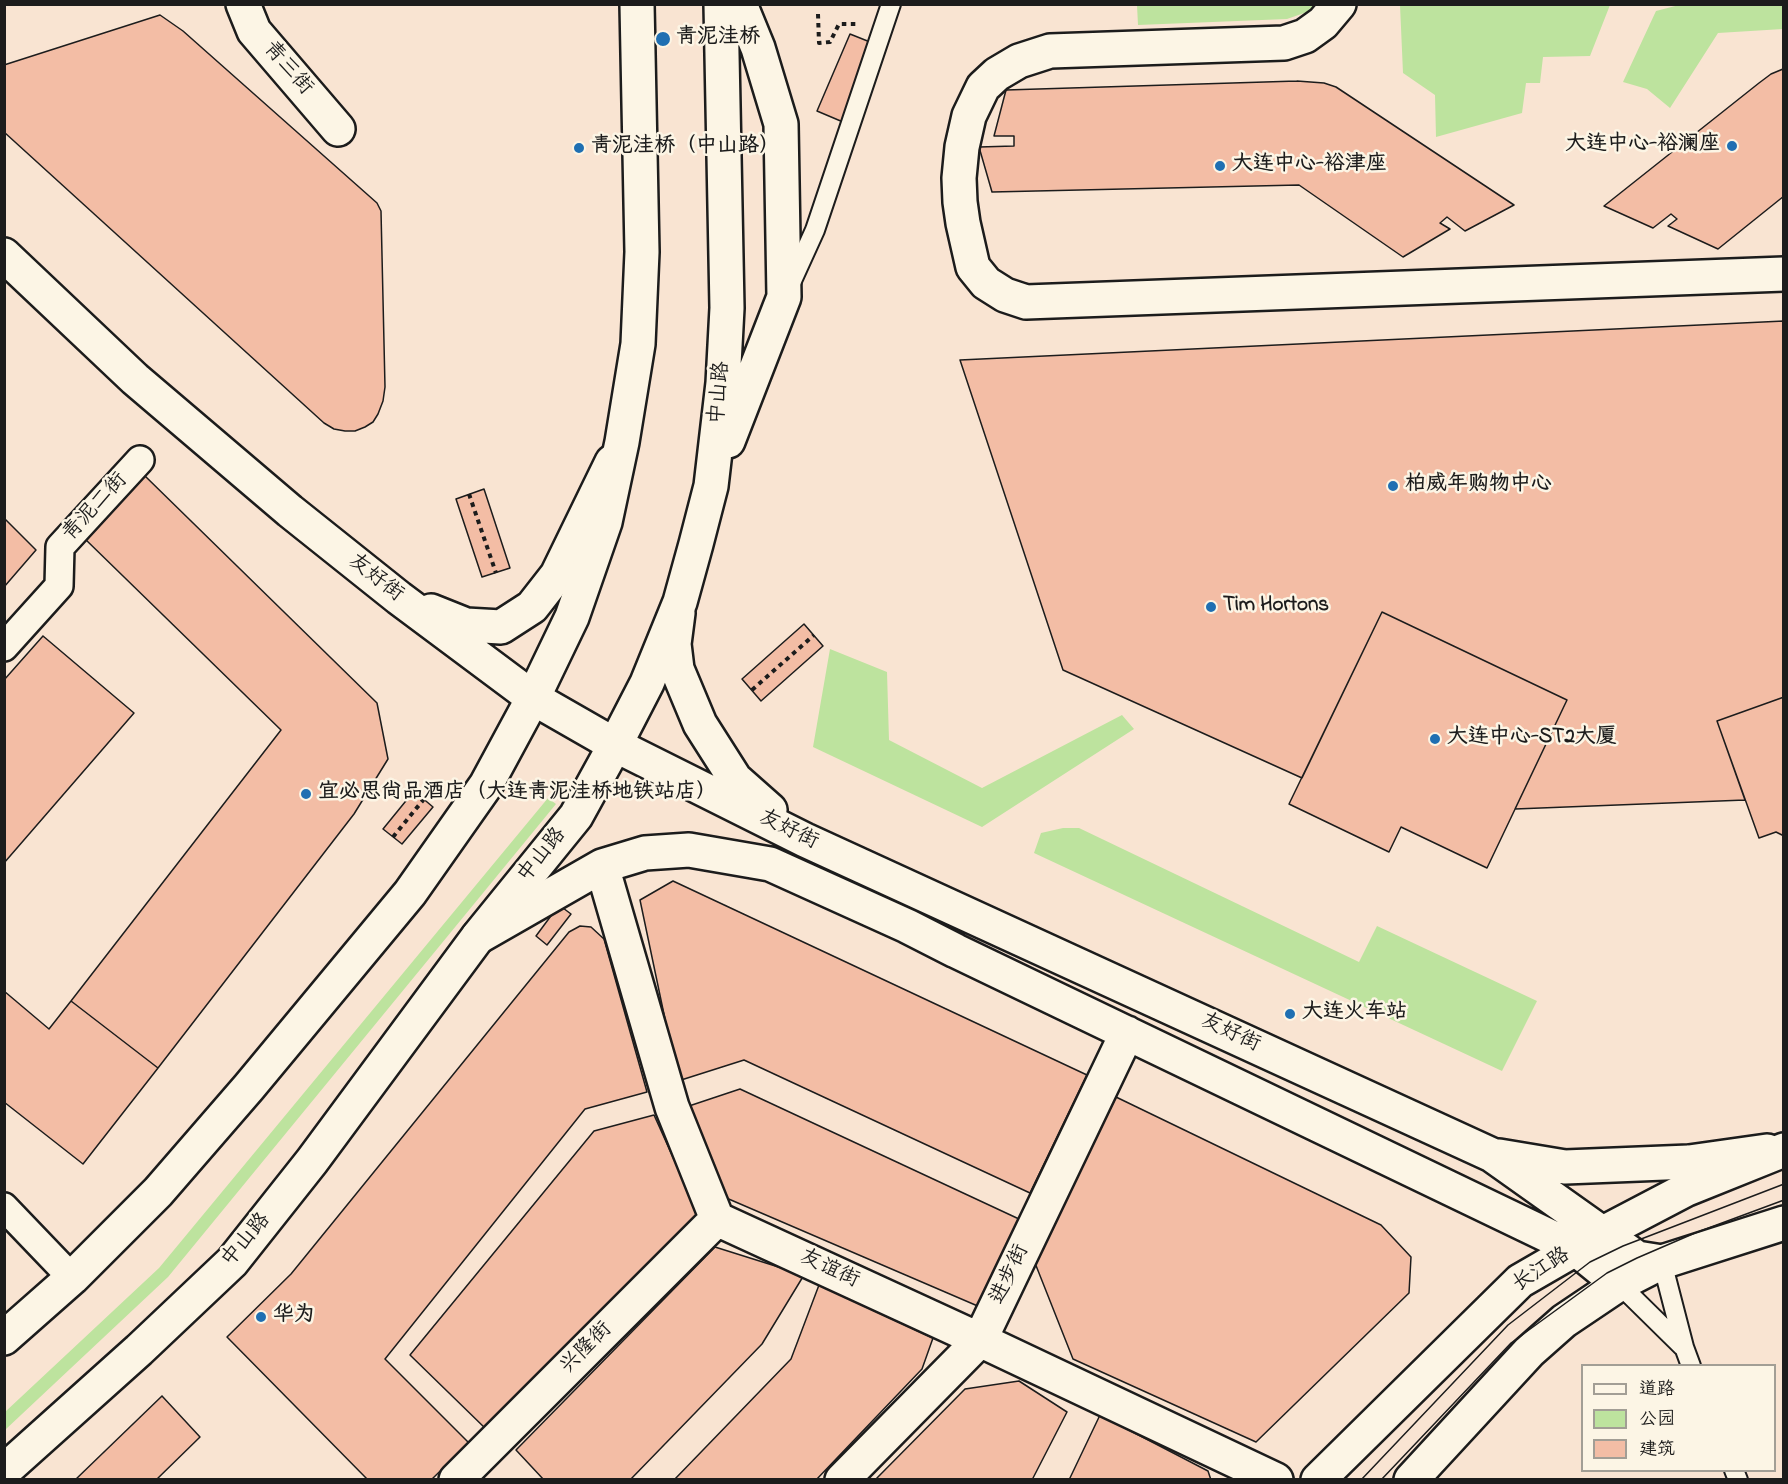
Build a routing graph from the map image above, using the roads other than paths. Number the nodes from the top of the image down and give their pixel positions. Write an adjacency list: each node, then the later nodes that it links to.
1 (243, 4): 7 (street, 青三街)
2 (637, 4): 11 (street)
3 (721, 4): 13 (street, 中山路)
4 (740, 4): 10 (street)
5 (891, 4): 10 (lane)
6 (1339, 4): 9 (street)
7 (338, 129)
8 (4, 255): 14 (street, 友好街)
9 (1784, 274)
10 (784, 297): 13 (street)
11 (622, 442): 14 (street); 17 (street)
12 (140, 460): 16 (street, 青泥二街)
13 (711, 486): 15 (street, 中山路)
14 (399, 598): 17 (street, 友好街)
15 (680, 602): 18 (street, 中山路); 19 (street)
16 (4, 647)
17 (533, 698): 18 (street, 友好街); 30 (street)
18 (615, 746): 19 (street, 友好街); 21 (street, 中山路)
19 (805, 840): 24 (street, 友好街)
20 (602, 866): 21 (street, 友好街); 22 (street, 友好街); 26 (street)
21 (477, 938): 36 (street, 中山路)
22 (1126, 1033): 28 (street, 友好街); 33 (street, 进步街)
23 (1784, 1149): 24 (street); 28 (street, 长江路)
24 (1492, 1155): 28 (street, 友好街)
25 (4, 1207): 30 (street)
26 (717, 1219): 33 (street, 友谊街); 37 (street, 兴隆街)
27 (1784, 1223): 29 (street)
28 (1589, 1241): 29 (street, 友好街); 31 (street, 友好街); 40 (street, 长江路)
29 (1662, 1262): 31 (street); 34 (lane)
30 (72, 1278): 32 (street)
31 (1619, 1284): 34 (lane); 41 (street)
32 (4, 1338)
33 (980, 1340): 38 (street, 进步街); 39 (street, 友谊街)
34 (1684, 1347): 35 (lane)
35 (1691, 1364)
36 (4, 1471)
37 (456, 1479)
38 (842, 1479)
39 (1276, 1479)
40 (1318, 1479)
41 (1411, 1479)

